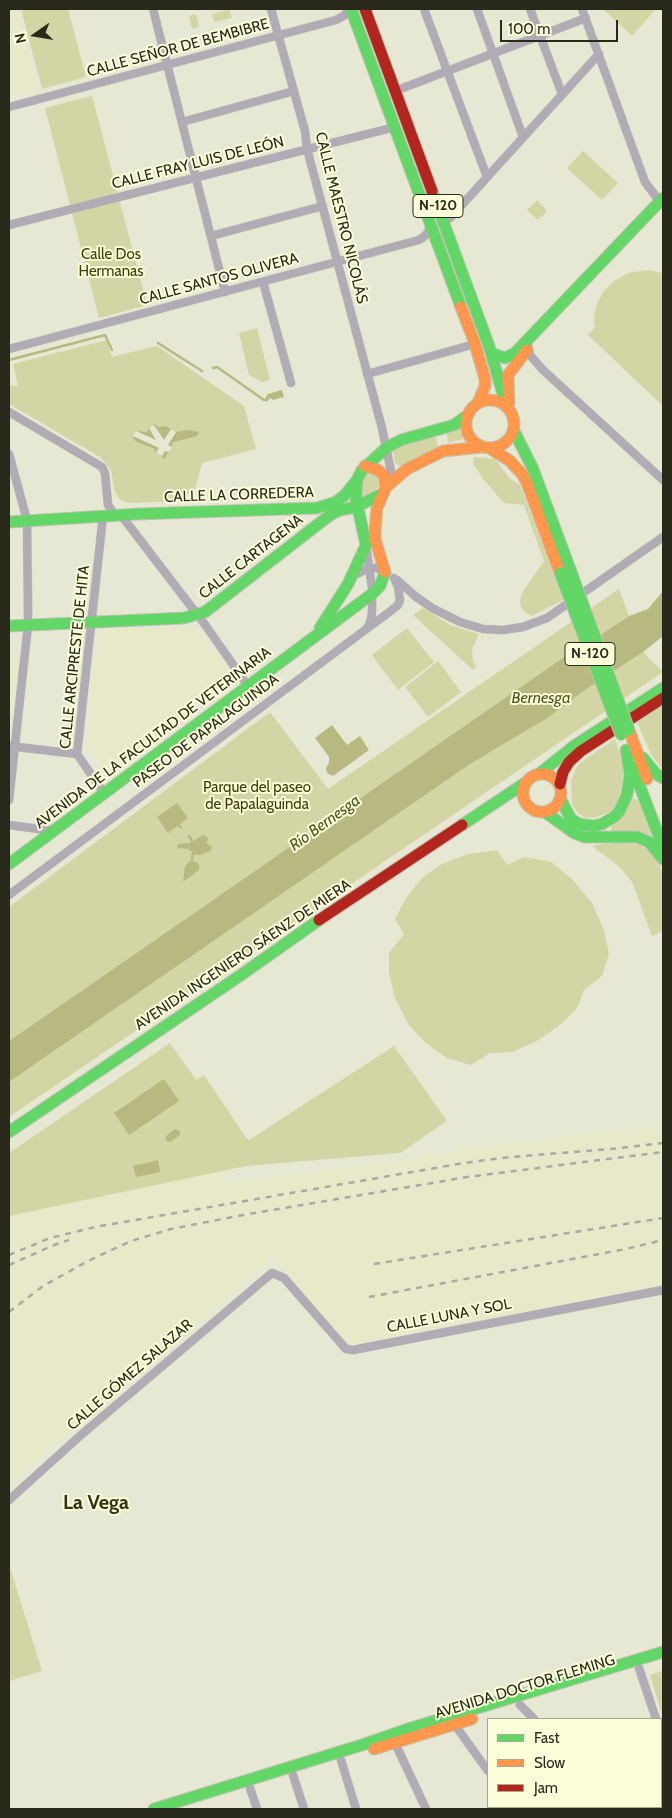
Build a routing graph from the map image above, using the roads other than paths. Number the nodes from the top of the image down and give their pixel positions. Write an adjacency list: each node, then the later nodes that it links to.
1 (153, 9): 14 (street)
2 (271, 9): 11 (street, CALLE MAESTRO NICOLÁS)
3 (350, 9): 11 (street, CALLE SEÑOR DE BEMBIBRE); 21 (main road, N-120)
4 (364, 9): 17 (main road, N-120)
5 (424, 9): 15 (street)
6 (477, 9): 12 (street)
7 (530, 9): 10 (street)
8 (582, 9): 9 (street)
9 (586, 18): 10 (street); 13 (street)
10 (540, 35): 12 (street); 18 (street)
11 (278, 36): 14 (street, CALLE SEÑOR DE BEMBIBRE); 16 (street, CALLE MAESTRO NICOLÁS)
12 (493, 54): 15 (street); 22 (street)
13 (599, 54): 18 (street); 26 (street)
14 (168, 65): 19 (street, CALLE SEÑOR DE BEMBIBRE); 20 (street)
15 (447, 71): 17 (street); 24 (street)
16 (294, 91): 20 (street); 23 (street, CALLE MAESTRO NICOLÁS)
17 (395, 91): 28 (main road, N-120)
18 (562, 94): 22 (street)
19 (9, 107)
20 (182, 122): 25 (street)
21 (395, 127): 23 (street, CALLE FRAY LUIS DE LEÓN); 30 (main road, N-120)
22 (524, 137): 24 (street)
23 (307, 149): 25 (street, CALLE FRAY LUIS DE LEÓN); 27 (street, CALLE MAESTRO NICOLÁS)
24 (487, 177): 28 (street)
25 (196, 178): 29 (street, CALLE FRAY LUIS DE LEÓN); 31 (street)
26 (662, 200): 35 (main road)
27 (323, 206): 31 (street); 32 (street, CALLE MAESTRO NICOLÁS)
28 (444, 222): 40 (main road, N-120)
29 (9, 225)
30 (431, 226): 32 (street, CALLE SANTOS OLIVERA); 37 (main road, N-120)
31 (211, 236): 34 (street)
32 (337, 262): 33 (street, CALLE SANTOS OLIVERA); 41 (street, CALLE MAESTRO NICOLÁS)
33 (263, 282): 34 (street, CALLE SANTOS OLIVERA); 42 (street)
34 (225, 292): 38 (street, CALLE SANTOS OLIVERA)
35 (576, 292): 36 (main road); 39 (main road)
36 (556, 311): 39 (street); 40 (main road)
37 (475, 344): 41 (street); 43 (main road, N-120)
38 (9, 349)
39 (528, 350): 44 (main road); 55 (street)
40 (491, 353): 44 (main road, N-120)
41 (367, 374): 47 (street, CALLE MAESTRO NICOLÁS)
42 (291, 383)
43 (478, 403): 44 (main road); 46 (main road, N-120)
44 (508, 407): 48 (main road, N-120)
45 (9, 412): 59 (street)
46 (468, 415): 49 (main road, CALLE LA CORREDERA); 51 (main road, N-120)
47 (383, 431): 49 (street); 50 (street, CALLE MAESTRO NICOLÁS)
48 (514, 431): 51 (main road); 66 (main road, N-120)
49 (401, 440): 50 (main road, CALLE LA CORREDERA)
50 (386, 448): 53 (main road, CALLE LA CORREDERA); 56 (street, CALLE MAESTRO NICOLÁS)
51 (487, 448): 56 (main road); 66 (main road, N-120)
52 (9, 454): 60 (street)
53 (365, 466): 54 (main road, CALLE LA CORREDERA); 56 (main road)
54 (357, 480): 57 (main road, CALLE LA CORREDERA); 58 (main road, AVENIDA DE LA FACULTAD DE VETERINARIA)
55 (663, 480)
56 (387, 487): 58 (main road, CALLE CARTAGENA); 67 (main road)
57 (317, 508): 59 (main road, CALLE LA CORREDERA); 61 (street)
58 (353, 508): 61 (main road, CALLE CARTAGENA); 64 (main road, AVENIDA DE LA FACULTAD DE VETERINARIA)
59 (113, 515): 60 (main road, CALLE LA CORREDERA); 70 (street); 71 (street, CALLE ARCIPRESTE DE HITA)
60 (27, 520): 62 (main road, CALLE LA CORREDERA); 72 (street)
61 (321, 521): 70 (main road, CALLE CARTAGENA)
62 (9, 522)
63 (663, 537): 67 (street)
64 (366, 545): 65 (street, AVENIDA DE LA FACULTAD DE VETERINARIA); 68 (main road, AVENIDA DE LA FACULTAD DE VETERINARIA)
65 (369, 568): 67 (street); 68 (street); 69 (street, AVENIDA DE LA FACULTAD DE VETERINARIA)
66 (565, 571): 80 (main road, N-120, bridge)
67 (390, 574): 69 (main road, AVENIDA DE LA FACULTAD DE VETERINARIA); 74 (street, PASEO DE PAPALAGUINDA)
68 (352, 576): 75 (main road, AVENIDA DE LA FACULTAD DE VETERINARIA)
69 (372, 594): 74 (street, AVENIDA DE LA FACULTAD DE VETERINARIA); 75 (main road, AVENIDA DE LA FACULTAD DE VETERINARIA)
70 (196, 615): 71 (main road); 76 (street)
71 (91, 622): 72 (main road); 81 (street, CALLE ARCIPRESTE DE HITA)
72 (28, 625): 73 (main road); 79 (street)
73 (9, 626)
74 (366, 629): 98 (street, PASEO DE PAPALAGUINDA)
75 (316, 635): 76 (main road, AVENIDA DE LA FACULTAD DE VETERINARIA)
76 (248, 686): 86 (main road, AVENIDA DE LA FACULTAD DE VETERINARIA)
77 (663, 688): 82 (main road)
78 (663, 698): 85 (main road)
79 (12, 747): 81 (street); 87 (street)
80 (631, 749): 83 (main road); 88 (main road); 92 (main road, N-120); 95 (main road, N-120)
81 (77, 754): 86 (street, CALLE ARCIPRESTE DE HITA)
82 (540, 774): 84 (main road); 85 (main road)
83 (663, 778)
84 (525, 783): 89 (main road, AVENIDA INGENIERO SÁENZ DE MIERA); 90 (main road)
85 (560, 784): 88 (main road)
86 (104, 793): 94 (main road, AVENIDA DE LA FACULTAD DE VETERINARIA)
87 (9, 800)
88 (561, 800): 91 (main road)
89 (495, 803): 90 (main road); 99 (main road, AVENIDA INGENIERO SÁENZ DE MIERA)
90 (527, 805): 91 (main road)
91 (545, 812): 96 (main road)
92 (663, 822)
93 (9, 825): 94 (street)
94 (54, 831): 97 (main road, AVENIDA DE LA FACULTAD DE VETERINARIA)
95 (663, 848)
96 (663, 859)
97 (9, 864)
98 (9, 895)
99 (9, 1132)
100 (272, 1273): 101 (street, CALLE LUNA Y SOL); 102 (street, CALLE GÓMEZ SALAZAR)
101 (663, 1290)
102 (9, 1500)
103 (663, 1652): 109 (main road, AVENIDA DOCTOR FLEMING)
104 (663, 1660): 105 (main road, AVENIDA DOCTOR FLEMING)
105 (639, 1668): 106 (main road, AVENIDA DOCTOR FLEMING); 108 (street)
106 (520, 1705): 107 (street); 109 (main road, AVENIDA DOCTOR FLEMING)
107 (533, 1718)
108 (656, 1718)
109 (456, 1720): 110 (main road, AVENIDA DOCTOR FLEMING); 111 (main road, AVENIDA DOCTOR FLEMING); 113 (street)
110 (395, 1743): 111 (street, AVENIDA DOCTOR FLEMING); 112 (main road, AVENIDA DOCTOR FLEMING); 121 (street)
111 (365, 1744): 116 (main road, AVENIDA DOCTOR FLEMING)
112 (341, 1760): 114 (main road, AVENIDA DOCTOR FLEMING); 120 (street)
113 (487, 1769)
114 (293, 1775): 115 (main road, AVENIDA DOCTOR FLEMING); 119 (street)
115 (250, 1788): 117 (main road, AVENIDA DOCTOR FLEMING); 118 (street)
116 (154, 1809)
117 (181, 1809)
118 (257, 1809)
119 (304, 1809)
120 (356, 1809)
121 (426, 1809)

